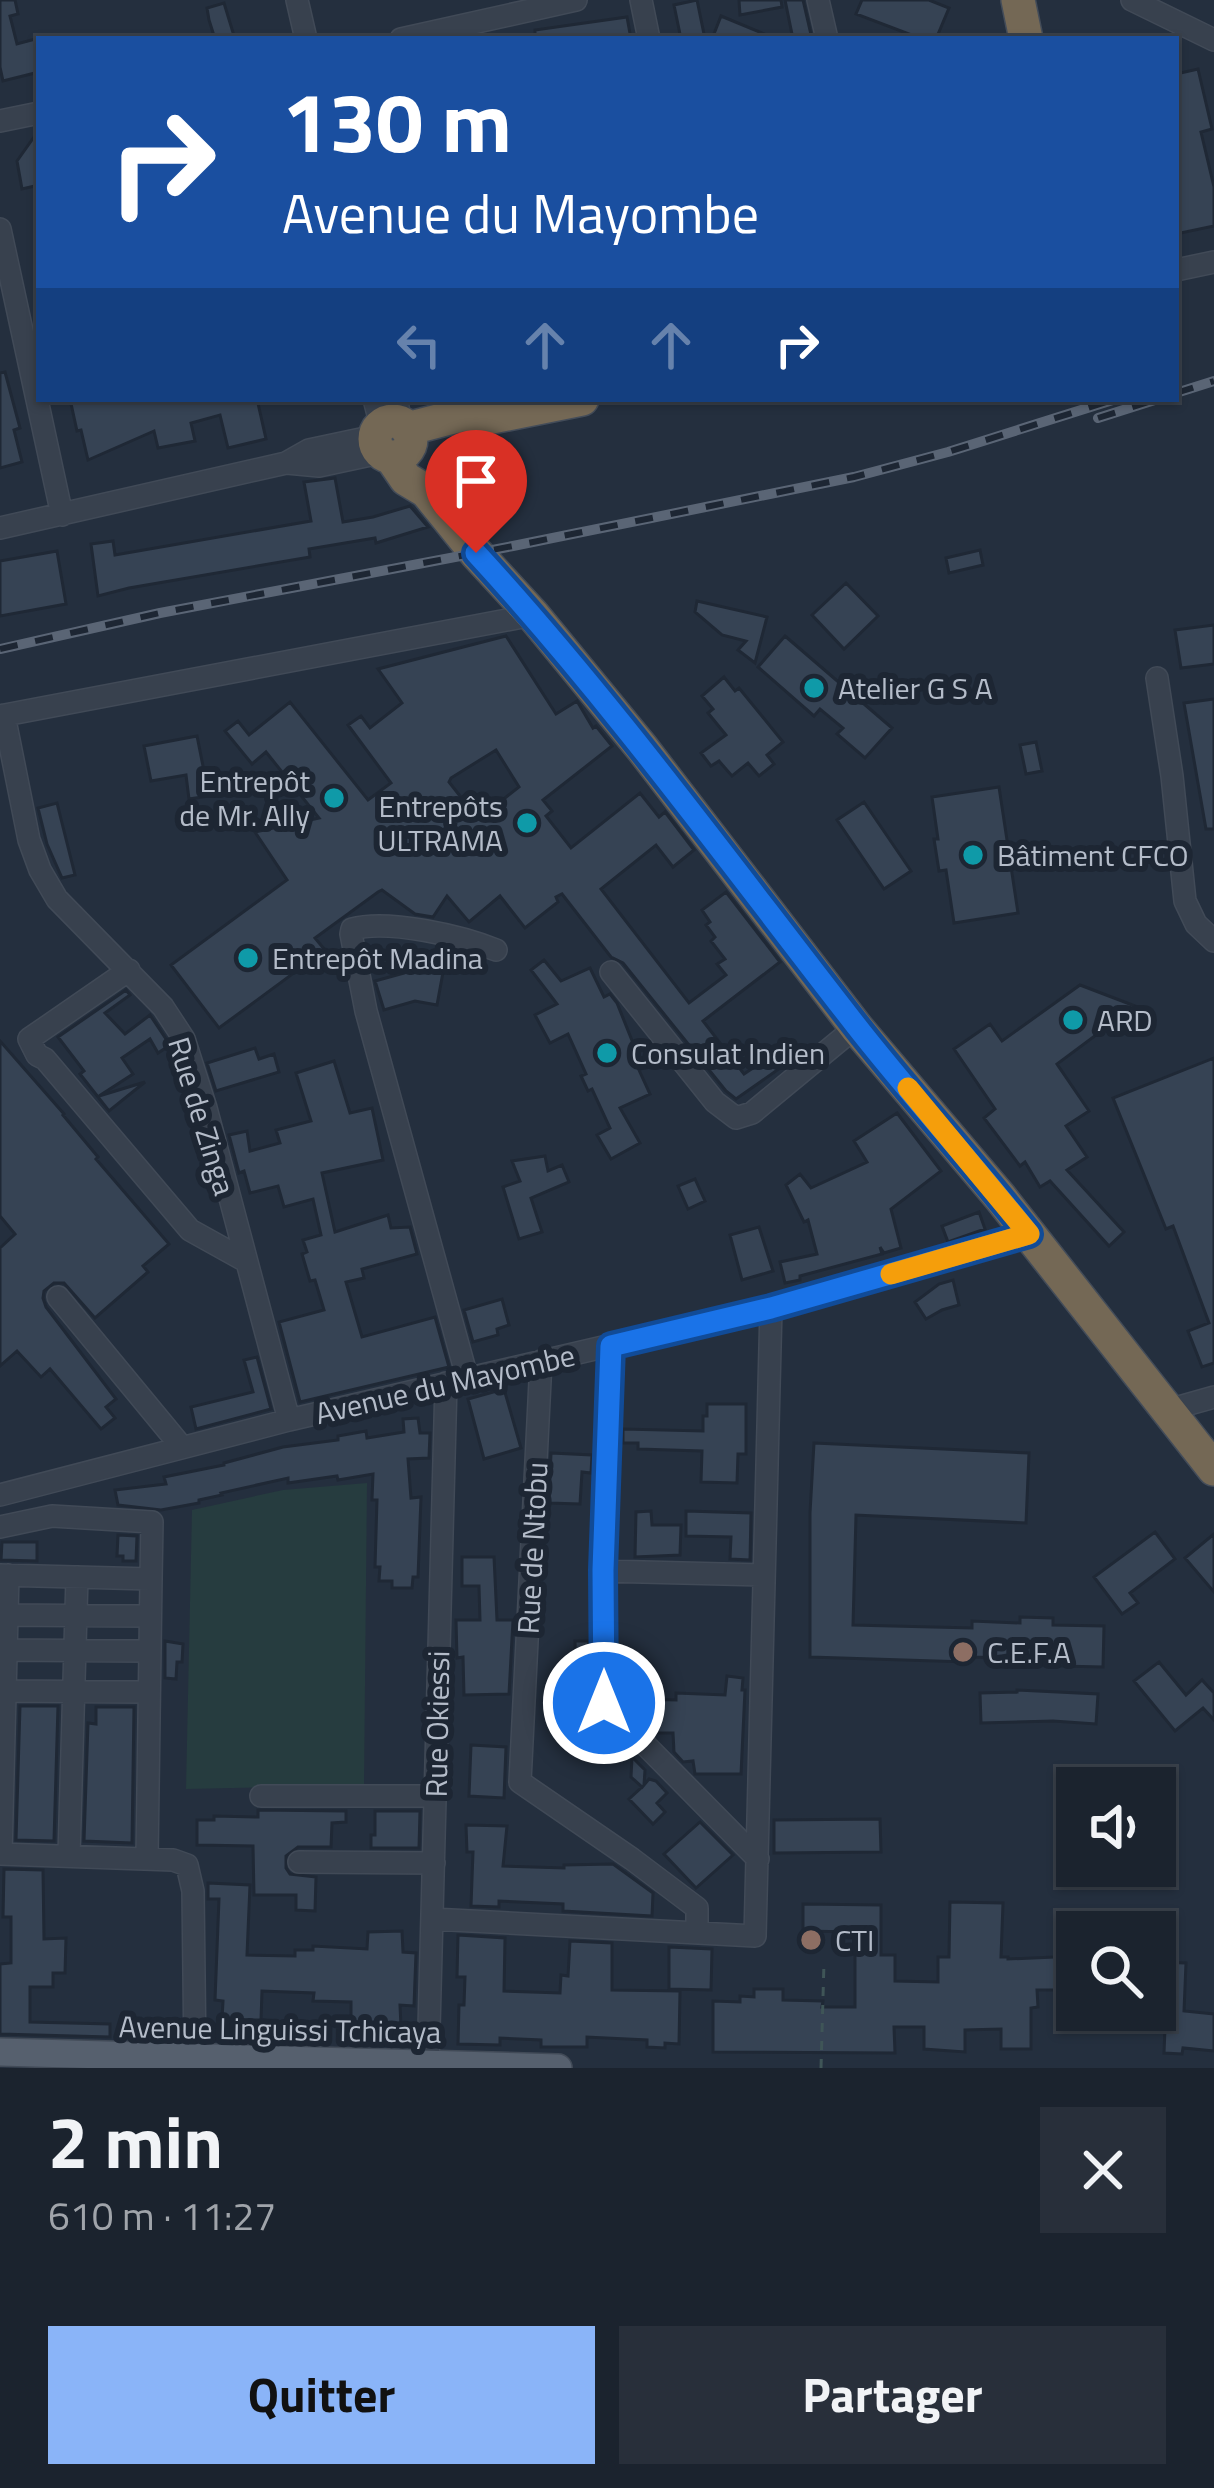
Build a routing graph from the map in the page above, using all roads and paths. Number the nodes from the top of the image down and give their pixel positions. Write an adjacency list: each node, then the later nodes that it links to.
1 (297, 0): 7 (street)
2 (576, 0): 8 (street)
3 (641, 0): 9 (street)
4 (818, 0): 10 (street)
5 (1018, 0): 11 (highway)
6 (1132, 0): 12 (street)
7 (305, 36)
8 (414, 36)
9 (648, 36)
10 (826, 36)
11 (1025, 36)
12 (1214, 40)
13 (36, 114): 14 (street)
14 (0, 121)
15 (0, 229): 18 (street)
16 (1214, 262): 17 (street)
17 (1179, 269)
18 (36, 395)
19 (38, 402): 22 (street)
20 (568, 402): 21 (highway)
21 (392, 431): 22 (street); 24 (highway)
22 (62, 515): 23 (street)
23 (0, 528)
24 (533, 615): 26 (street); 31 (highway)
25 (1156, 678): 27 (street)
26 (2, 716): 29 (street, Rue de Zinga)
27 (1214, 941)
28 (496, 950): 38 (street, Rue Okiessi)
29 (129, 970): 33 (street, Rue de Zinga); 33 (street)
30 (611, 973): 31 (street)
31 (856, 1027): 32 (highway)
32 (1029, 1234): 35 (street, Avenue du Mayombe); 40 (highway)
33 (244, 1260): 41 (street, Rue de Zinga)
34 (58, 1297): 42 (street)
35 (771, 1308): 36 (street, Avenue du Mayombe); 48 (street)
36 (611, 1346): 37 (street, Avenue du Mayombe); 46 (street)
37 (541, 1361): 38 (street, Avenue du Mayombe); 69 (street, Rue de Ntobu)
38 (457, 1380): 41 (street, Avenue du Mayombe); 61 (street, Rue Okiessi)
39 (1214, 1397): 40 (street)
40 (1168, 1410): 43 (highway)
41 (289, 1420): 42 (street, Avenue du Mayombe)
42 (181, 1446): 44 (street, Avenue du Mayombe)
43 (1214, 1469)
44 (0, 1495)
45 (0, 1527): 50 (street)
46 (603, 1570): 48 (street); 65 (street)
47 (4, 1575): 49 (street); 51 (street)
48 (763, 1576): 65 (street)
49 (77, 1577): 50 (street); 52 (street)
50 (151, 1579): 53 (street)
51 (4, 1615): 52 (street); 54 (street)
52 (77, 1616): 53 (street); 56 (street)
53 (149, 1616): 55 (street)
54 (3, 1650): 56 (street); 57 (street)
55 (148, 1651): 56 (street); 59 (street)
56 (76, 1652): 58 (street)
57 (2, 1691): 58 (street); 62 (street)
58 (75, 1691): 59 (street); 63 (street)
59 (148, 1692): 64 (street)
60 (261, 1796): 61 (street)
61 (435, 1796): 67 (street, Rue Okiessi)
62 (1, 1854): 63 (street)
63 (69, 1855): 64 (street)
64 (147, 1859): 72 (street)
65 (758, 1859): 69 (street)
66 (299, 1862): 67 (street)
67 (434, 1863): 68 (street, Rue Okiessi)
68 (432, 1919): 69 (street); 75 (street, Rue Okiessi)
69 (697, 1932)
70 (824, 1962): 77 (path)
71 (0, 2052): 73 (main road, Avenue Linguissi Tchicaya)
72 (195, 2058): 73 (main road, Avenue Linguissi Tchicaya); 74 (main road, Avenue Linguissi Tchicaya)
73 (93, 2062)
74 (275, 2065): 75 (main road, Avenue Linguissi Tchicaya)
75 (412, 2066): 76 (main road, Avenue Linguissi Tchicaya)
76 (559, 2068)
77 (821, 2068)

